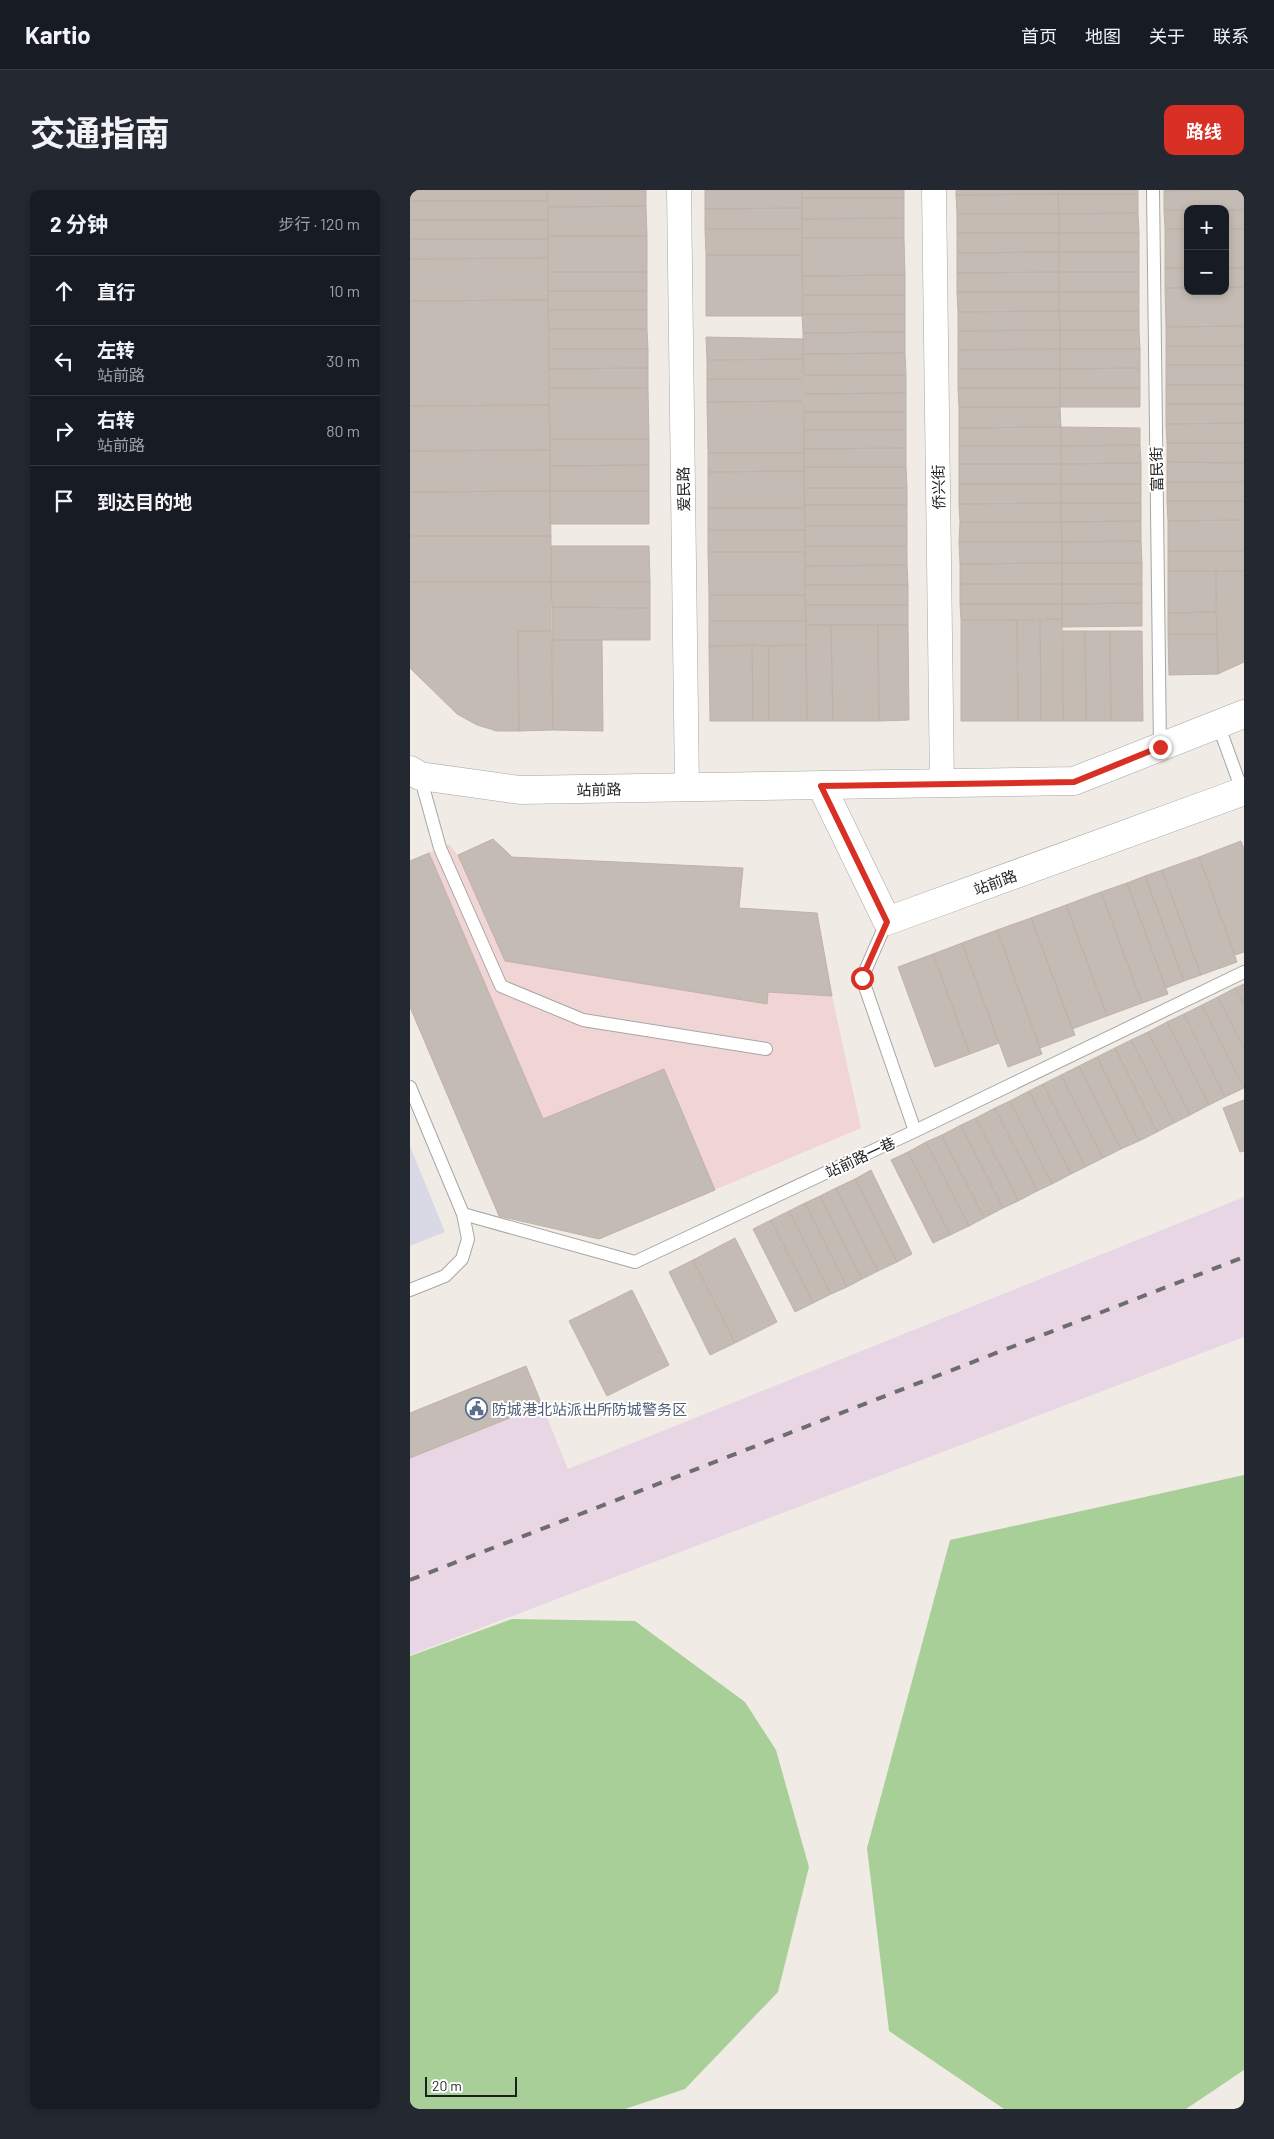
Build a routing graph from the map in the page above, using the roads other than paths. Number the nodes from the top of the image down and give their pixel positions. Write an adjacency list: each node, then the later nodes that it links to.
1 (679, 190): 10 (street, 爱民路)
2 (934, 190): 8 (street, 侨兴街)
3 (1152, 190): 6 (lane, 富民街)
4 (1244, 714): 5 (street, 站前路)
5 (1218, 724): 6 (street, 站前路); 11 (lane)
6 (1160, 747): 8 (street, 站前路)
7 (415, 773): 10 (street, 站前路); 14 (lane)
8 (942, 784): 9 (street, 站前路)
9 (821, 786): 10 (street, 站前路); 12 (street)
10 (687, 788)
11 (1244, 793): 12 (street, 站前路)
12 (887, 922): 16 (lane)
13 (1244, 972): 16 (lane, 站前路一巷)
14 (766, 1049)
15 (410, 1087): 17 (lane)
16 (915, 1131): 17 (lane, 站前路一巷)
17 (464, 1214): 18 (lane)
18 (410, 1290)

